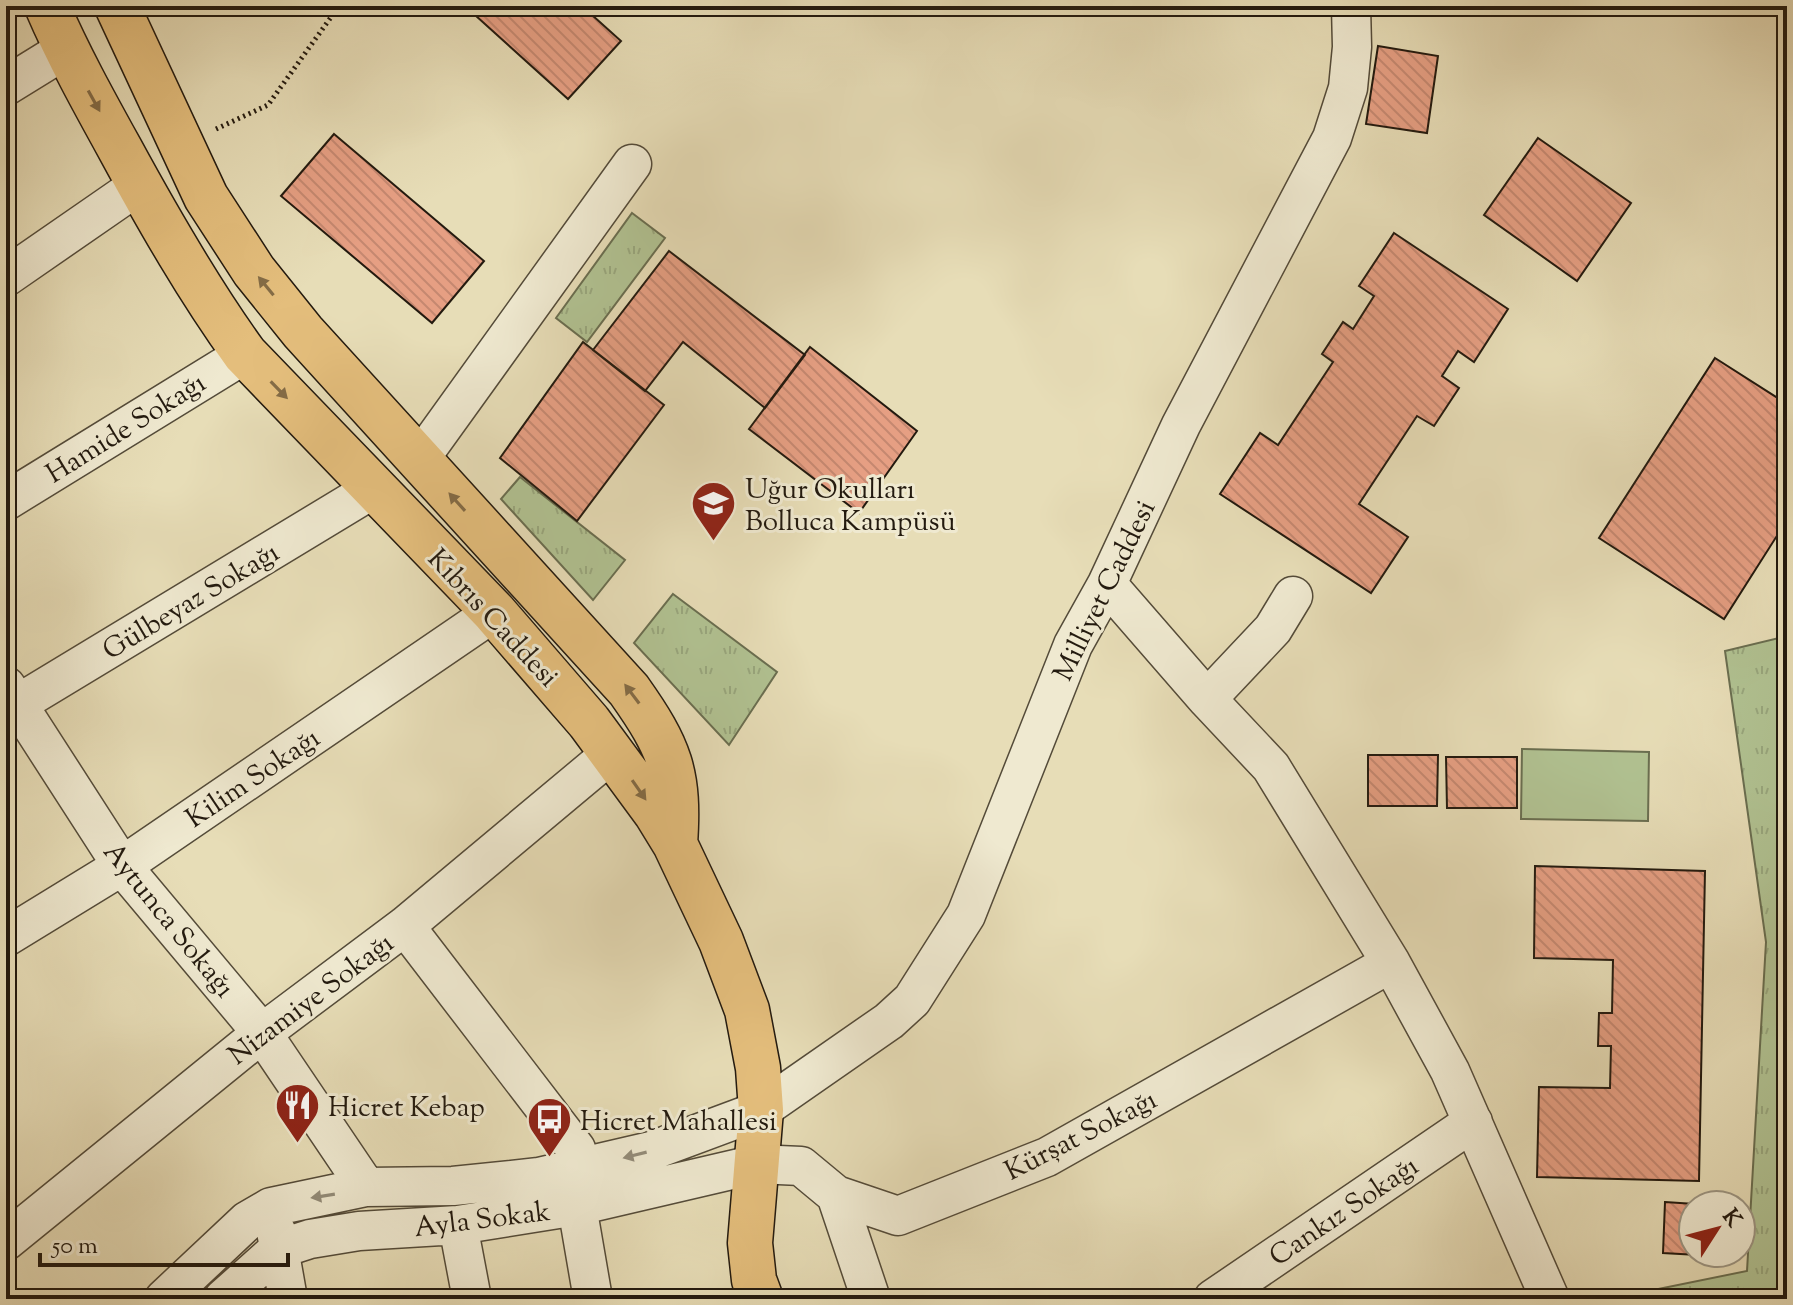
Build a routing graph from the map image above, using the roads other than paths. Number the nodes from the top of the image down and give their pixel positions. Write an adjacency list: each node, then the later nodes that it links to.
1 (47, 6): 4 (main road, Kıbrıs Caddesi)
2 (117, 6): 10 (main road, one-way to 2)
3 (1351, 6): 13 (street, Milliyet Caddesi)
4 (66, 49): 5 (street); 7 (main road, Kıbrıs Caddesi, one-way to 7)
5 (6, 86)
6 (632, 164): 10 (street)
7 (139, 185): 8 (street); 9 (main road, Kıbrıs Caddesi)
8 (6, 277)
9 (245, 354): 11 (main road, Kıbrıs Caddesi, one-way to 11); 12 (street, Hamide Sokağı)
10 (419, 460): 19 (main road, one-way to 10)
11 (373, 489): 15 (main road, Kıbrıs Caddesi); 17 (street, Gülbeyaz Sokağı)
12 (6, 501)
13 (1107, 584): 16 (street); 25 (street, Milliyet Caddesi)
14 (1293, 596): 16 (street)
15 (494, 612): 18 (main road, Kıbrıs Caddesi); 20 (street, Kilim Sokağı)
16 (1207, 699): 23 (street)
17 (10, 700): 20 (street, Aytunca Sokağı)
18 (613, 752): 19 (main road, Kıbrıs Caddesi, one-way to 19); 21 (street, Nizamiye Sokağı)
19 (675, 844): 25 (main road, Kıbrıs Caddesi)
20 (122, 866): 22 (street, Kilim Sokağı); 24 (street, Aytunca Sokağı)
21 (405, 926): 24 (street, Nizamiye Sokağı); 28 (street)
22 (6, 937)
23 (1391, 963): 26 (street); 30 (street, Kürşat Sokağı)
24 (262, 1033): 29 (street, Aytunca Sokağı); 34 (street, Nizamiye Sokağı)
25 (761, 1110): 27 (main road, Kıbrıs Caddesi); 28 (street, Milliyet Caddesi, one-way to 28)
26 (1473, 1122): 43 (street, Cankız Sokağı); 44 (street)
27 (757, 1164): 30 (street, Kürşat Sokağı); 31 (street, Ayla Sokak); 41 (main road, Kıbrıs Caddesi)
28 (577, 1167): 29 (street, Milliyet Caddesi); 31 (street)
29 (366, 1187): 32 (street, Milliyet Caddesi, one-way to 32)
30 (836, 1195): 42 (street)
31 (577, 1206): 33 (street, Ayla Sokak); 40 (street)
32 (271, 1207): 35 (street); 36 (street)
33 (458, 1225): 35 (street, Ayla Sokak); 39 (street)
34 (6, 1241)
35 (279, 1249): 37 (street, Ayla Sokak); 38 (street)
36 (164, 1299)
37 (223, 1299)
38 (288, 1299)
39 (472, 1299)
40 (593, 1299)
41 (761, 1299)
42 (871, 1299)
43 (1213, 1299)
44 (1550, 1299)

